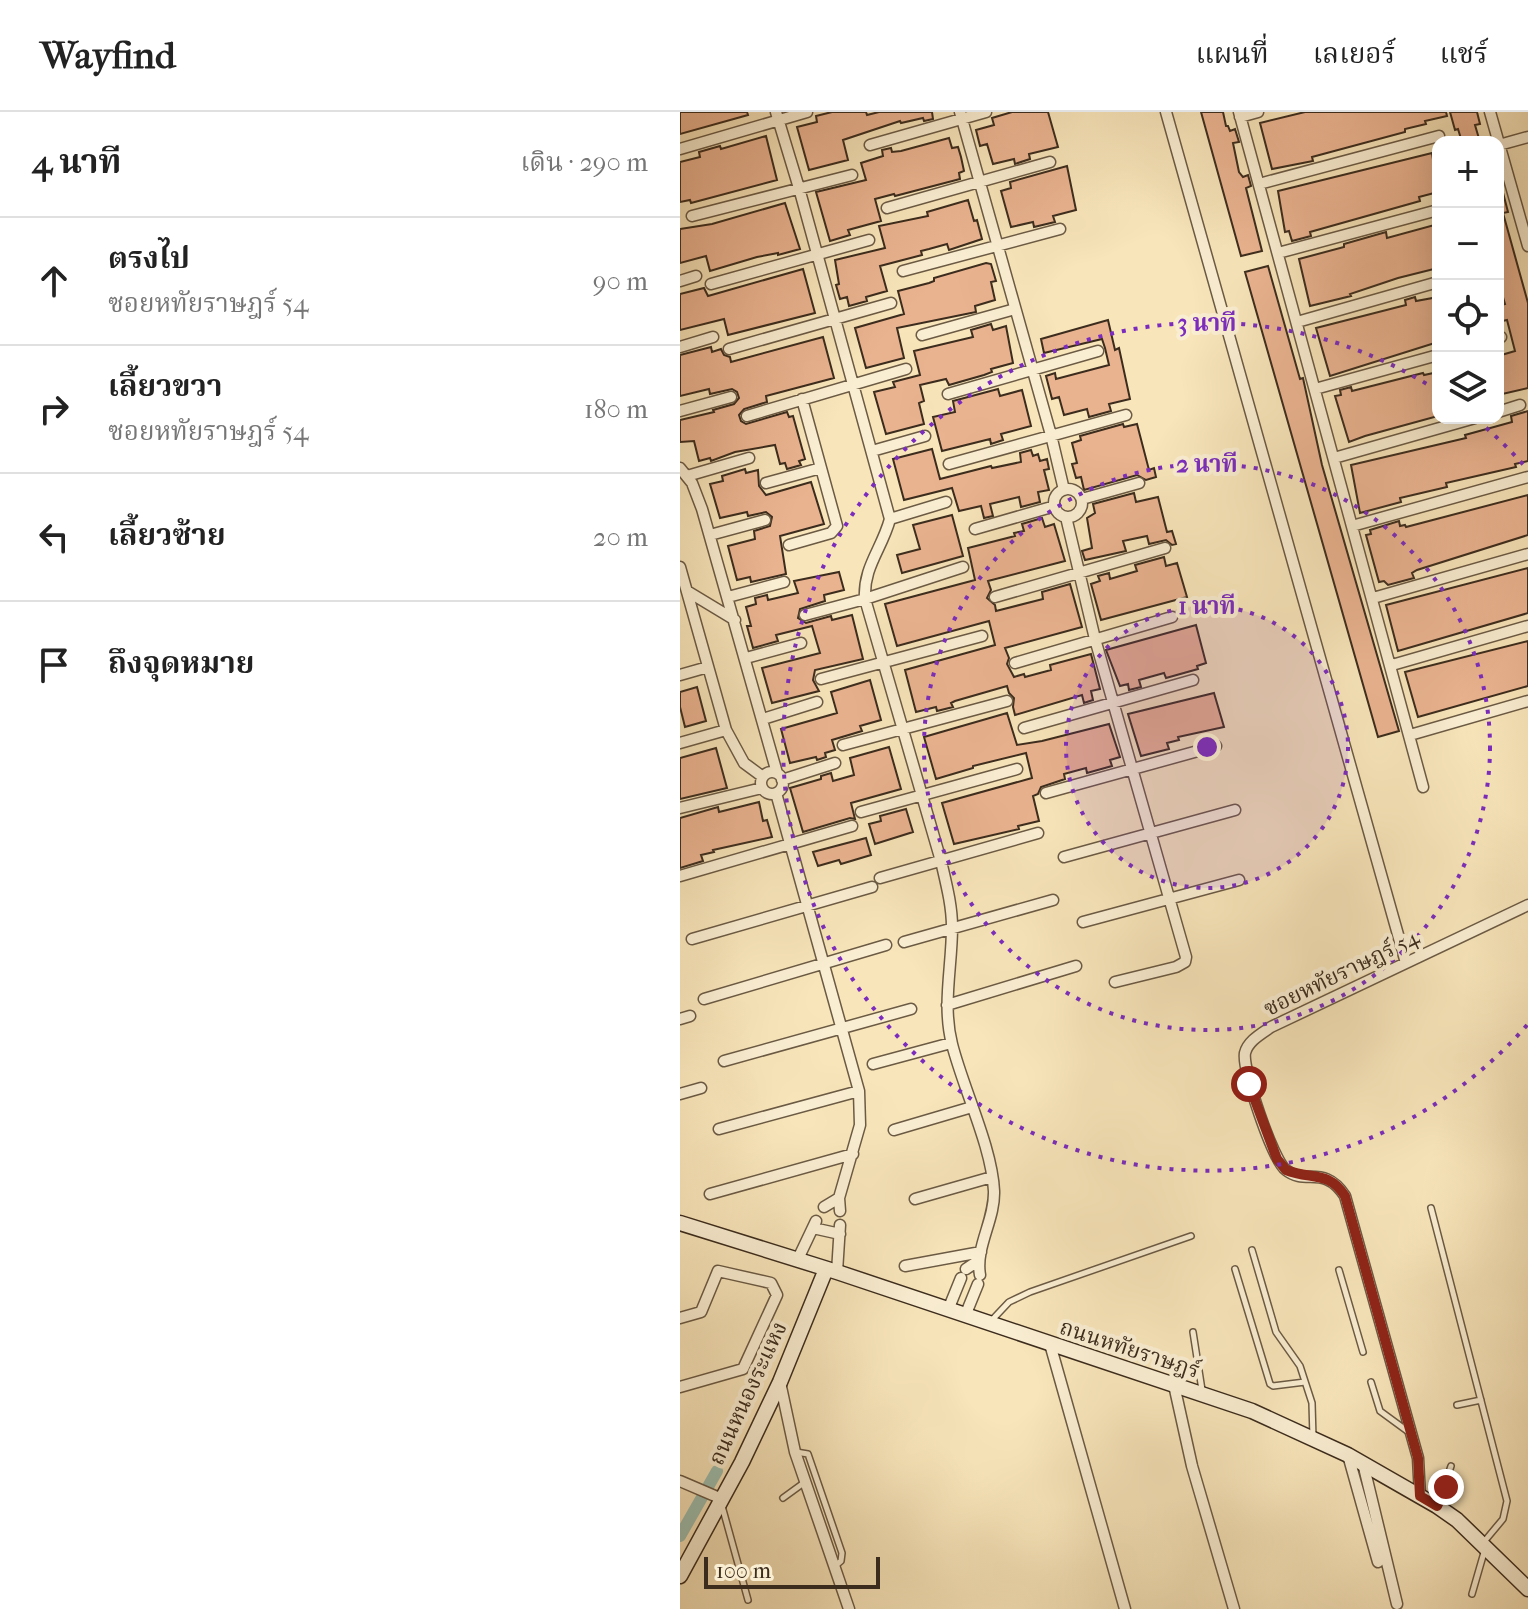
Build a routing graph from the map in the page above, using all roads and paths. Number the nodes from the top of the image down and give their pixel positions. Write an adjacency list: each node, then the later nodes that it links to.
1 (807, 112): 8 (street)
2 (986, 112): 7 (street)
3 (1166, 112): 149 (street)
4 (1258, 112): 6 (street)
5 (1490, 112): 9 (street)
6 (1240, 114): 19 (street)
7 (961, 115): 13 (street); 18 (street)
8 (777, 116): 14 (street); 20 (street)
9 (1497, 136)
10 (1528, 137): 12 (street)
11 (1432, 138): 19 (street)
12 (1504, 144)
13 (870, 145)
14 (680, 149)
15 (1504, 158): 21 (street)
16 (1050, 162): 18 (street)
17 (852, 175): 20 (street)
18 (978, 182): 22 (street); 27 (street)
19 (1259, 184): 29 (street)
20 (799, 188): 24 (street); 30 (street)
21 (1522, 203): 28 (street)
22 (887, 208)
23 (1432, 212): 29 (street)
24 (692, 216)
25 (1060, 229): 27 (street)
26 (869, 240): 30 (street)
27 (997, 244): 31 (street); 37 (street)
28 (1528, 246)
29 (1278, 253): 39 (street)
30 (816, 254): 34 (street); 38 (street)
31 (903, 271)
32 (696, 276): 33 (street)
33 (680, 281)
34 (711, 284)
35 (1432, 284): 39 (street)
36 (891, 303): 38 (street)
37 (1015, 309): 40 (street); 47 (street)
38 (834, 319): 43 (street); 48 (street)
39 (1297, 322): 49 (street)
40 (922, 335)
41 (713, 337): 42 (street)
42 (680, 347)
43 (729, 349)
44 (1098, 351): 47 (street)
45 (1432, 357): 49 (street)
46 (906, 369): 48 (street)
47 (1032, 370): 50 (street); 59 (street)
48 (853, 384): 52 (street); 61 (street)
49 (1315, 389): 63 (street)
50 (948, 394)
51 (731, 397): 55 (street)
52 (802, 399): 57 (street); 65 (street)
53 (1520, 405): 54 (street)
54 (1504, 410)
55 (680, 411)
56 (1126, 415): 59 (street)
57 (747, 416)
58 (1454, 424): 63 (street)
59 (1051, 435): 64 (street); 70 (street)
60 (925, 436): 61 (street)
61 (872, 451): 75 (street)
62 (749, 458): 66 (street)
63 (1334, 458): 77 (street)
64 (949, 464)
65 (821, 468): 68 (street); 80 (street)
66 (683, 472): 79 (street)
67 (1528, 477): 77 (street)
68 (766, 483)
69 (1139, 483): 71 (street)
70 (1064, 490): 71 (street); 73 (street)
71 (1082, 499): 74 (street)
72 (946, 502): 75 (street)
73 (1055, 506): 74 (street); 78 (street)
74 (1066, 517): 85 (street)
75 (890, 519): 91 (street)
76 (765, 520): 79 (street)
77 (1352, 526): 90 (street)
78 (975, 529)
79 (710, 535): 88 (street)
80 (789, 545)
81 (1165, 548): 85 (street)
82 (1528, 554): 90 (street)
83 (680, 567): 87 (street)
84 (963, 567): 91 (street)
85 (1079, 572): 89 (street); 98 (street)
86 (784, 582): 88 (street)
87 (687, 591): 92 (street); 95 (street)
88 (728, 597): 95 (street)
89 (995, 597)
90 (1373, 598): 103 (street)
91 (865, 599): 93 (street); 101 (street)
92 (686, 607): 104 (street)
93 (805, 615)
94 (1172, 617): 98 (street)
95 (735, 620): 100 (street)
96 (1528, 626): 103 (street)
97 (982, 636): 101 (street)
98 (1095, 639): 102 (street); 111 (street)
99 (801, 643): 100 (street)
100 (746, 658): 112 (street)
101 (883, 663): 106 (street); 115 (street)
102 (1015, 663)
103 (1392, 665): 116 (street)
104 (708, 667): 105 (street); 114 (street)
105 (680, 675)
106 (821, 679)
107 (1193, 680): 111 (street)
108 (1007, 701): 115 (street)
109 (1528, 701): 116 (street)
110 (817, 702): 112 (street)
111 (1115, 703): 113 (street); 122 (street)
112 (763, 719): 123 (street)
113 (1024, 728)
114 (726, 730): 117 (street); 124 (street)
115 (903, 730): 118 (street); 128 (street)
116 (1410, 735): 125 (street)
117 (680, 743)
118 (843, 745)
119 (1216, 746): 122 (street)
120 (835, 763): 123 (street)
121 (1017, 769): 128 (street)
122 (1133, 769): 127 (street); 134 (street)
123 (780, 777): 124 (street); 126 (street)
124 (762, 782): 126 (street); 129 (street)
125 (1423, 787)
126 (776, 793): 135 (street)
127 (1046, 793)
128 (922, 795): 131 (street); 137 (street)
129 (680, 808)
130 (1235, 810): 134 (street)
131 (861, 812)
132 (852, 826): 135 (street)
133 (1038, 833): 137 (street)
134 (1151, 834): 136 (street); 140 (street)
135 (790, 844): 138 (street); 142 (street)
136 (1064, 857)
137 (941, 861): 142 (street); 145 (street)
138 (680, 876)
139 (1239, 880): 140 (street)
140 (1170, 898): 144 (street); 152 (street)
141 (1053, 900): 145 (street)
142 (808, 905): 146 (street); 150 (street)
143 (1528, 905): 149 (street, ซอยหทัยราษฎร์ 54)
144 (1083, 922)
145 (952, 929): 147 (street); 154 (street)
146 (692, 939)
147 (904, 942)
148 (886, 945): 150 (street)
149 (1406, 963): 198 (street, ซอยหทัยราษฎร์ 54)
150 (824, 964): 153 (street); 156 (street)
151 (1076, 966): 154 (street)
152 (1115, 982)
153 (704, 999)
154 (947, 1005): 157 (street)
155 (911, 1009): 156 (street)
156 (842, 1028): 158 (street); 161 (street)
157 (951, 1043): 159 (street); 163 (street)
158 (724, 1061)
159 (873, 1064)
160 (701, 1088): 162 (street)
161 (859, 1091): 164 (street); 166 (street)
162 (680, 1094)
163 (972, 1107): 165 (street); 167 (street)
164 (719, 1129)
165 (894, 1130)
166 (853, 1154): 168 (street); 169 (street)
167 (992, 1177): 170 (street); 177 (street)
168 (710, 1194)
169 (839, 1198): 171 (street); 173 (street)
170 (915, 1199)
171 (824, 1207)
172 (1431, 1208): 196 (lane)
173 (840, 1211)
174 (680, 1223): 178 (main road, ถนนหทัยราษฎร์)
175 (1191, 1236): 186 (lane)
176 (1252, 1250): 191 (lane)
177 (980, 1256): 179 (street); 183 (street); 184 (street)
178 (797, 1261): 181 (main road, ถนนหทัยราษฎร์); 181 (street)
179 (905, 1266)
180 (1235, 1269): 191 (lane)
181 (831, 1270): 183 (main road, ถนนหทัยราษฎร์); 190 (main road, ถนนหนองระแหง)
182 (1339, 1270): 189 (lane)
183 (948, 1310): 184 (main road, ถนนหทัยราษฎร์)
184 (965, 1316): 186 (main road, ถนนหทัยราษฎร์)
185 (680, 1318): 194 (street)
186 (988, 1323): 188 (main road, ถนนหทัยราษฎร์)
187 (1193, 1332): 195 (lane)
188 (1050, 1344): 193 (main road, ถนนหทัยราษฎร์); 219 (street)
189 (1363, 1352)
190 (780, 1382): 200 (street); 208 (main road, ถนนหนองระแหง)
191 (1305, 1382): 199 (lane)
192 (1371, 1382): 198 (lane)
193 (1174, 1385): 195 (main road, ถนนหทัยราษฎร์); 220 (street)
194 (680, 1387)
195 (1203, 1395): 199 (main road, ถนนหทัยราษฎร์)
196 (1481, 1400): 197 (lane); 210 (lane)
197 (1457, 1405)
198 (1411, 1434): 206 (street, ซอยหทัยราษฎร์ 54)
199 (1313, 1439): 201 (main road, ถนนหทัยราษฎร์)
200 (795, 1452): 205 (street); 212 (lane)
201 (1348, 1455): 202 (main road, ถนนหทัยราษฎร์); 211 (street)
202 (1363, 1463): 206 (main road, ถนนหทัยราษฎร์); 217 (street)
203 (1451, 1466): 209 (lane)
204 (680, 1481): 208 (street)
205 (805, 1481): 207 (lane); 212 (street)
206 (1420, 1496): 209 (main road, ถนนหทัยราษฎร์)
207 (783, 1498)
208 (721, 1500): 213 (main road, ถนนหนองระแหง); 216 (lane)
209 (1437, 1506): 210 (main road, ถนนหทัยราษฎร์)
210 (1484, 1546): 214 (main road, ถนนหทัยราษฎร์); 215 (lane)
211 (1378, 1562)
212 (835, 1566): 218 (street)
213 (680, 1576)
214 (1528, 1589)
215 (1472, 1594)
216 (748, 1600)
217 (1397, 1604)
218 (849, 1609)
219 (1125, 1609)
220 (1234, 1609)

